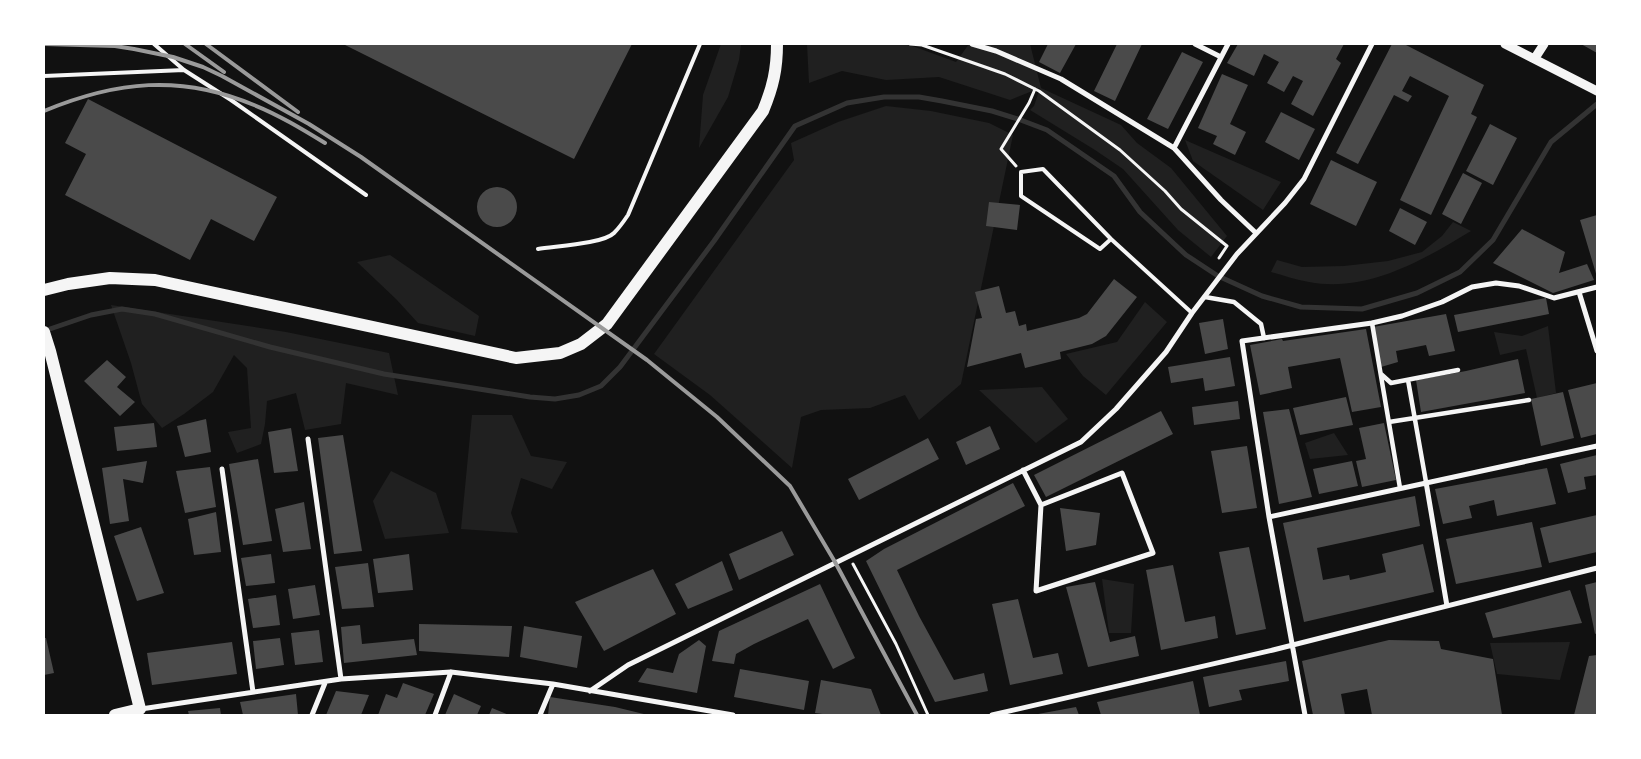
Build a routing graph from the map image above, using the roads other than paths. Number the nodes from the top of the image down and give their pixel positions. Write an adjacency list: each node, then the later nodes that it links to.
1 (154, 44): 12 (lane)
2 (700, 44): 19 (lane)
3 (777, 44): 21 (main road)
4 (972, 44): 15 (street)
5 (1195, 44): 10 (street)
6 (1228, 44): 10 (street)
7 (1372, 44): 17 (street)
8 (1505, 44): 11 (street)
9 (1544, 44): 11 (street)
10 (1221, 57): 15 (street)
11 (1535, 58): 14 (street)
12 (184, 70): 13 (lane); 16 (lane)
13 (44, 76)
14 (1597, 91)
15 (1174, 148): 17 (street)
16 (366, 195)
17 (1256, 232): 23 (street)
18 (1111, 239): 18 (lane); 24 (lane)
19 (538, 249)
20 (1597, 287): 22 (street)
21 (44, 290)
22 (1580, 292): 25 (street); 27 (street)
23 (1205, 297): 24 (street); 28 (street)
24 (1192, 313): 39 (street)
25 (1372, 323): 28 (street); 31 (street)
26 (44, 332): 53 (main road)
27 (1595, 337): 29 (street)
28 (1264, 338): 43 (street)
29 (1597, 351)
30 (1458, 370): 32 (street)
31 (1381, 374): 32 (street); 35 (street)
32 (1408, 380): 34 (street)
33 (1529, 400): 34 (street)
34 (1415, 417): 35 (street); 40 (street)
35 (1389, 422): 41 (street)
36 (308, 439): 48 (street)
37 (1597, 446): 40 (street)
38 (222, 469): 52 (street)
39 (1023, 470): 42 (street); 51 (street)
40 (1426, 482): 41 (street); 45 (street)
41 (1400, 488): 43 (street)
42 (1042, 505): 42 (street)
43 (1269, 517): 46 (street)
44 (1597, 568): 45 (street)
45 (1447, 606): 46 (street)
46 (1292, 645): 59 (street); 60 (street)
47 (451, 672): 48 (street); 50 (street); 56 (street)
48 (341, 680): 49 (street)
49 (325, 682): 52 (street); 55 (street)
50 (553, 684): 51 (street); 57 (street)
51 (590, 691): 58 (street)
52 (253, 692): 53 (street)
53 (140, 709): 54 (main road)
54 (115, 715)
55 (312, 715)
56 (435, 715)
57 (540, 715)
58 (733, 715)
59 (992, 715)
60 (1305, 715)

